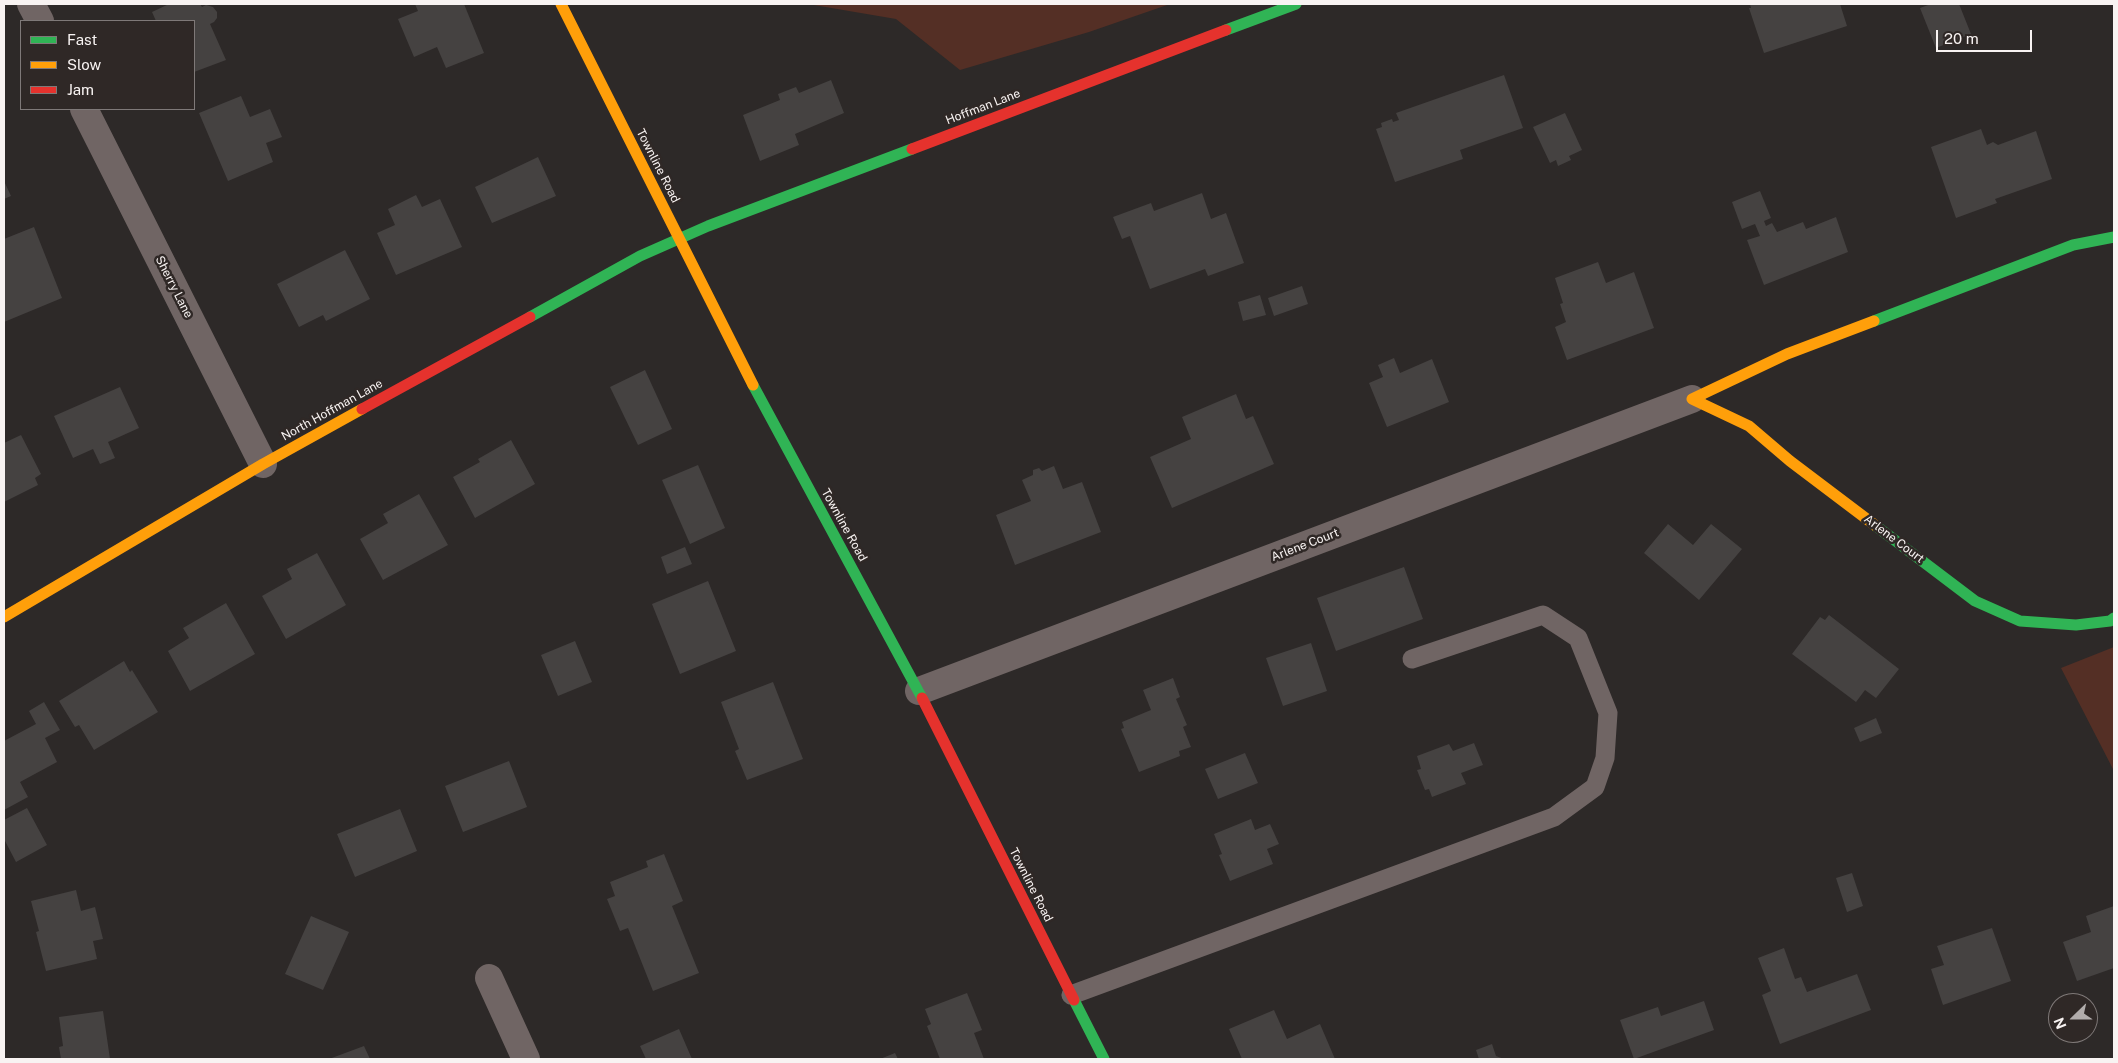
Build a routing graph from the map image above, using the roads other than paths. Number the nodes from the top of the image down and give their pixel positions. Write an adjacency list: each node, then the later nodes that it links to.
1 (31, 4): 4 (street)
2 (561, 4): 7 (street, Townline Road)
3 (1296, 4): 7 (street, Hoffman Lane)
4 (39, 20)
5 (85, 110): 9 (street, Sherry Lane)
6 (2114, 237): 8 (street, Arlene Court)
7 (680, 239): 9 (street, North Hoffman Lane); 13 (street, Townline Road)
8 (1692, 399): 11 (street, Arlene Court); 13 (street, Arlene Court)
9 (263, 464): 10 (street, North Hoffman Lane)
10 (4, 617)
11 (2114, 618)
12 (1412, 659): 15 (lane)
13 (919, 692): 15 (street, Townline Road)
14 (489, 978): 16 (street)
15 (1071, 995): 17 (street, Townline Road)
16 (526, 1059)
17 (1104, 1059)

